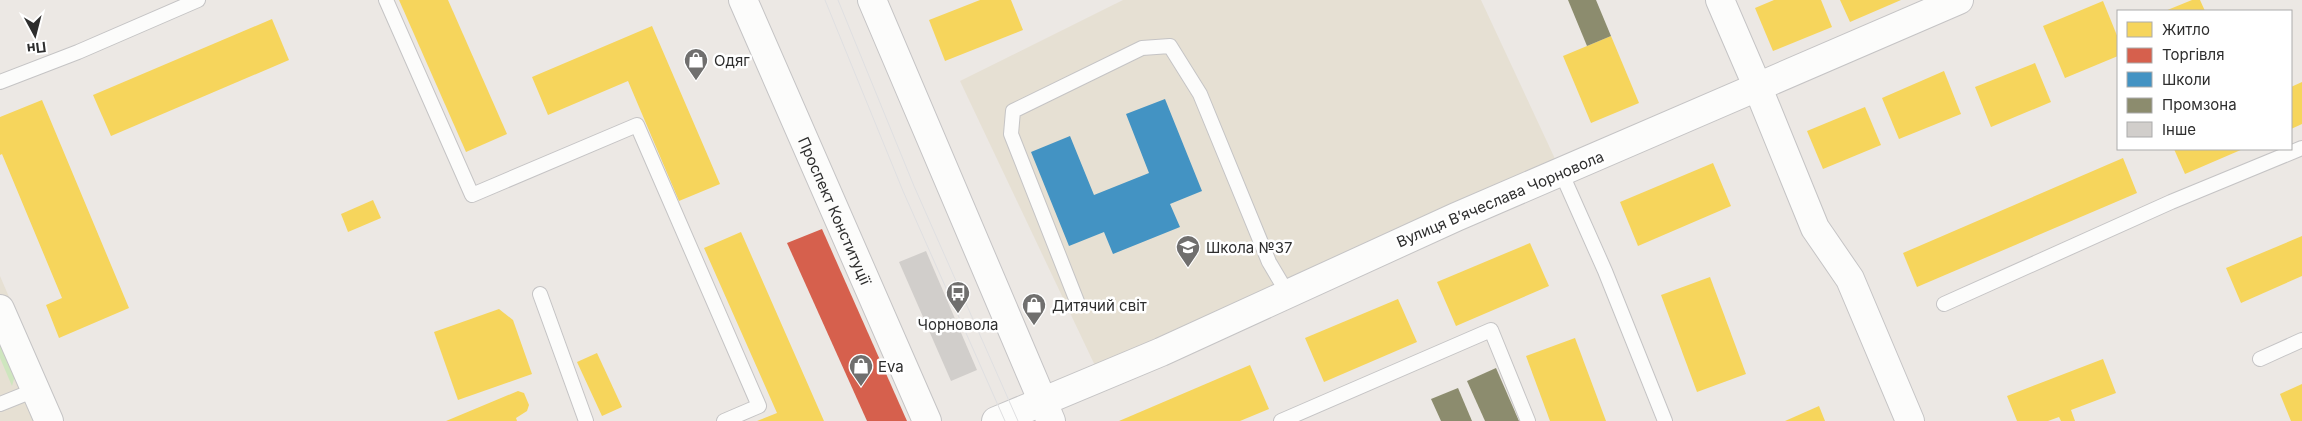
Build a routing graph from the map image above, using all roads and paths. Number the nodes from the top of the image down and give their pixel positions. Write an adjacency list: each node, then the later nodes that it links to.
1 (198, 0): 7 (lane)
2 (386, 0): 23 (lane)
3 (743, 0): 24 (street, Проспект Конституції)
4 (872, 0): 20 (street)
5 (1720, 0): 8 (street)
6 (1959, 0): 8 (street, Вулиця Вʼячеслава Чорновола)
7 (0, 82)
8 (1758, 88): 10 (street, Вулиця Вʼячеслава Чорновола); 29 (street)
9 (2302, 148): 14 (lane)
10 (1561, 172): 12 (street, Вулиця Вʼячеслава Чорновола); 28 (lane)
11 (540, 294): 22 (lane)
12 (1288, 294): 13 (lane); 20 (street, Вулиця Вʼячеслава Чорновола)
13 (1078, 304)
14 (1944, 304)
15 (0, 309): 18 (street)
16 (2302, 340): 17 (lane)
17 (2260, 360)
18 (35, 390): 19 (lane); 21 (street)
19 (0, 404)
20 (1046, 411): 25 (street)
21 (49, 421)
22 (586, 421)
23 (724, 421)
24 (926, 421)
25 (996, 421)
26 (1281, 421): 27 (lane)
27 (1528, 421)
28 (1666, 421)
29 (1910, 421)

